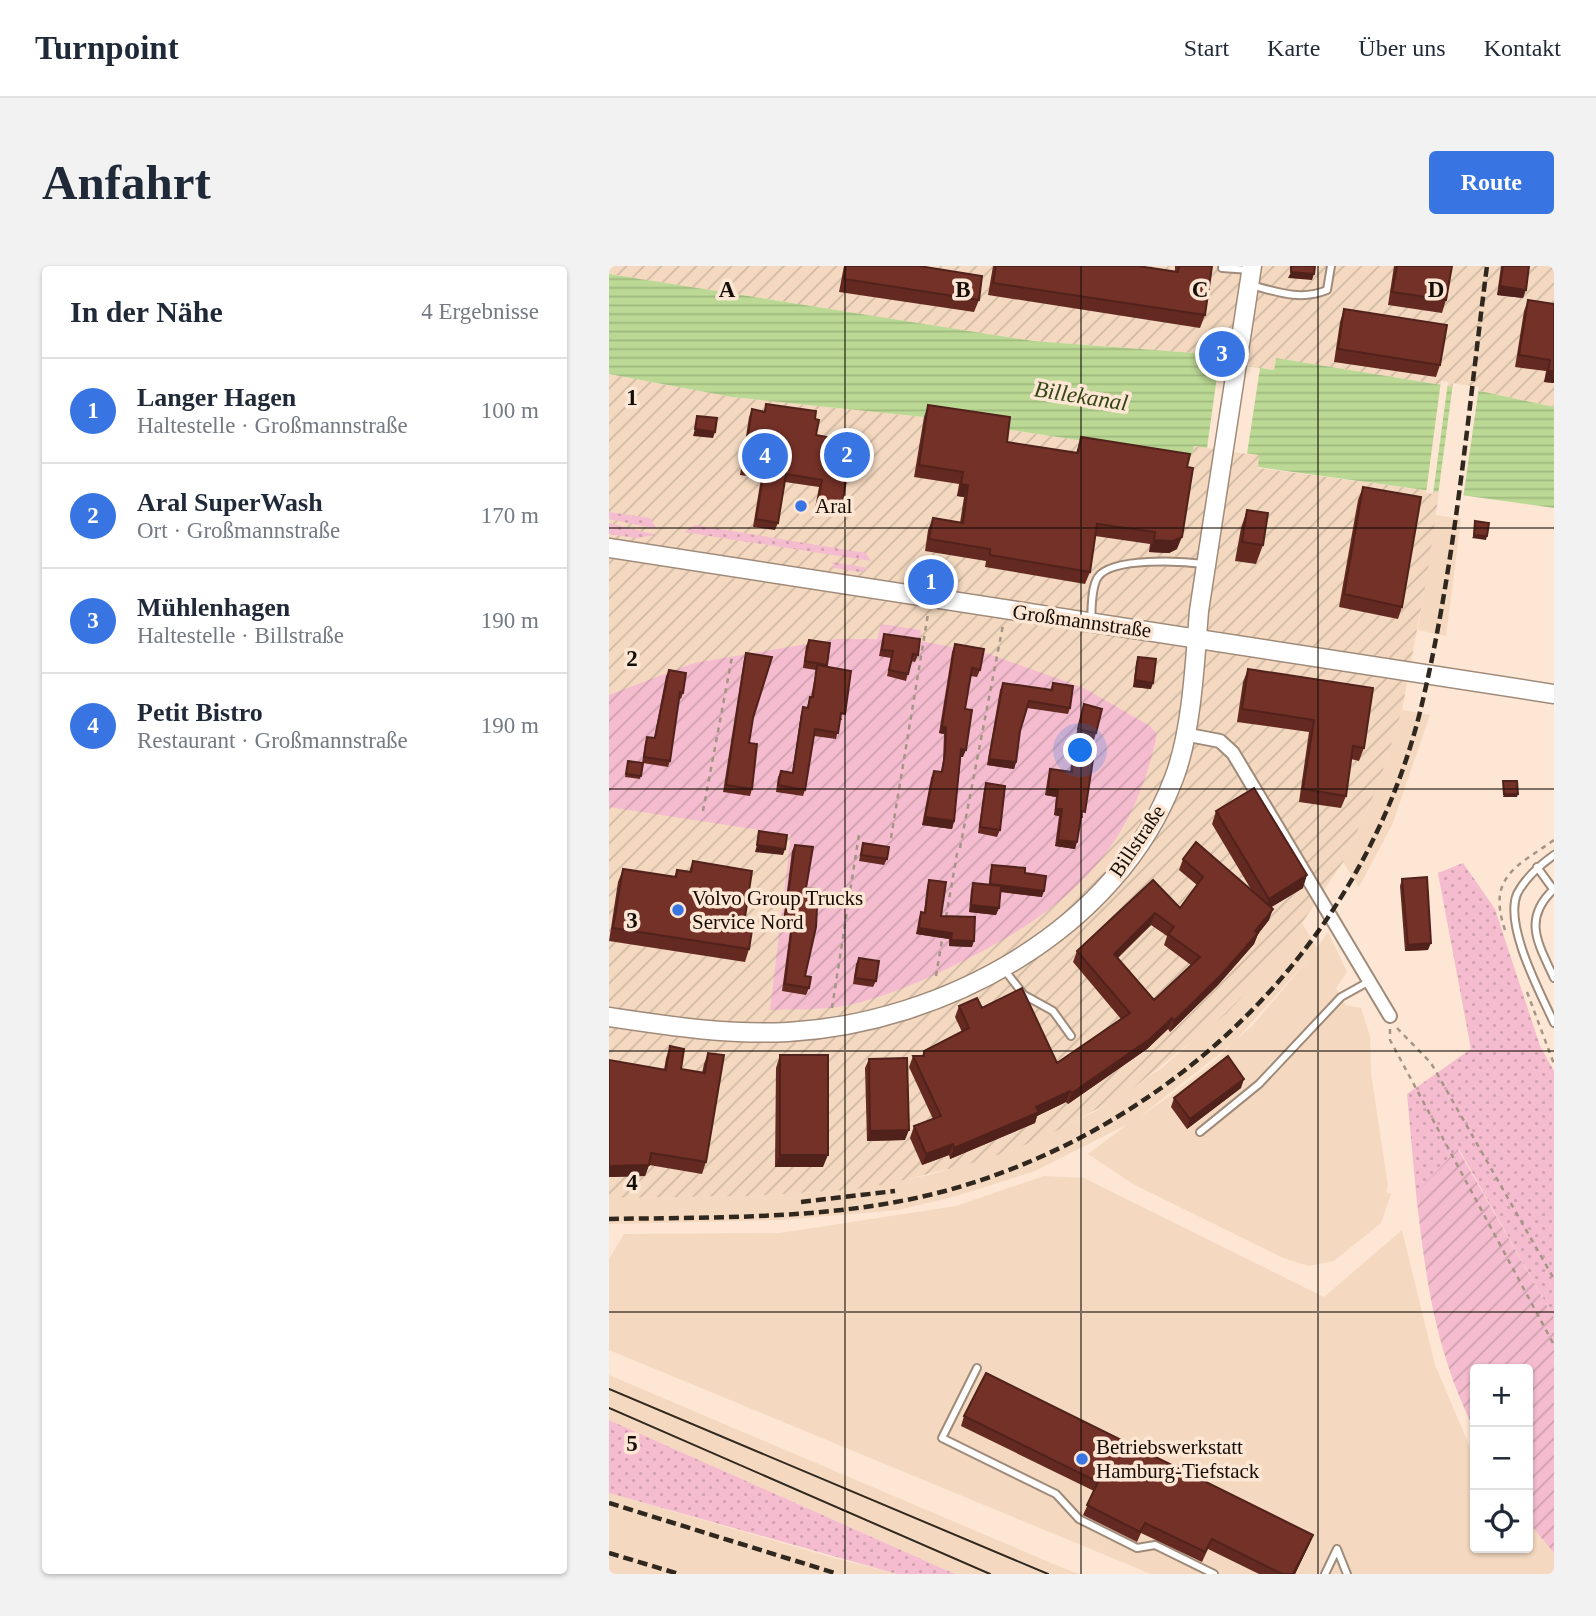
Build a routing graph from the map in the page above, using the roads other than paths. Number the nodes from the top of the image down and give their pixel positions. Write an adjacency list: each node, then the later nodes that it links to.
1 (1331, 266): 3 (lane)
2 (1222, 268): 3 (lane)
3 (1251, 274): 5 (street, Billstraße)
4 (609, 548): 6 (street, Großmannstraße)
5 (1206, 565): 6 (lane); 7 (street, Billstraße)
6 (1090, 622): 7 (street, Großmannstraße)
7 (1197, 638): 8 (street, Großmannstraße); 9 (street, Billstraße)
8 (1554, 694)
9 (1184, 734): 13 (street, Billstraße); 15 (street)
10 (1554, 855): 11 (lane)
11 (1537, 867): 12 (lane); 18 (lane)
12 (1554, 889): 14 (lane)
13 (1002, 967): 17 (street, Billstraße); 19 (lane)
14 (1554, 978)
15 (1368, 982): 16 (street); 20 (lane)
16 (1389, 1016)
17 (609, 1017)
18 (1554, 1023)
19 (1071, 1036)
20 (1200, 1132)
21 (977, 1368): 22 (lane)
22 (1214, 1574)
23 (1325, 1574): 24 (lane)
24 (1347, 1574)

